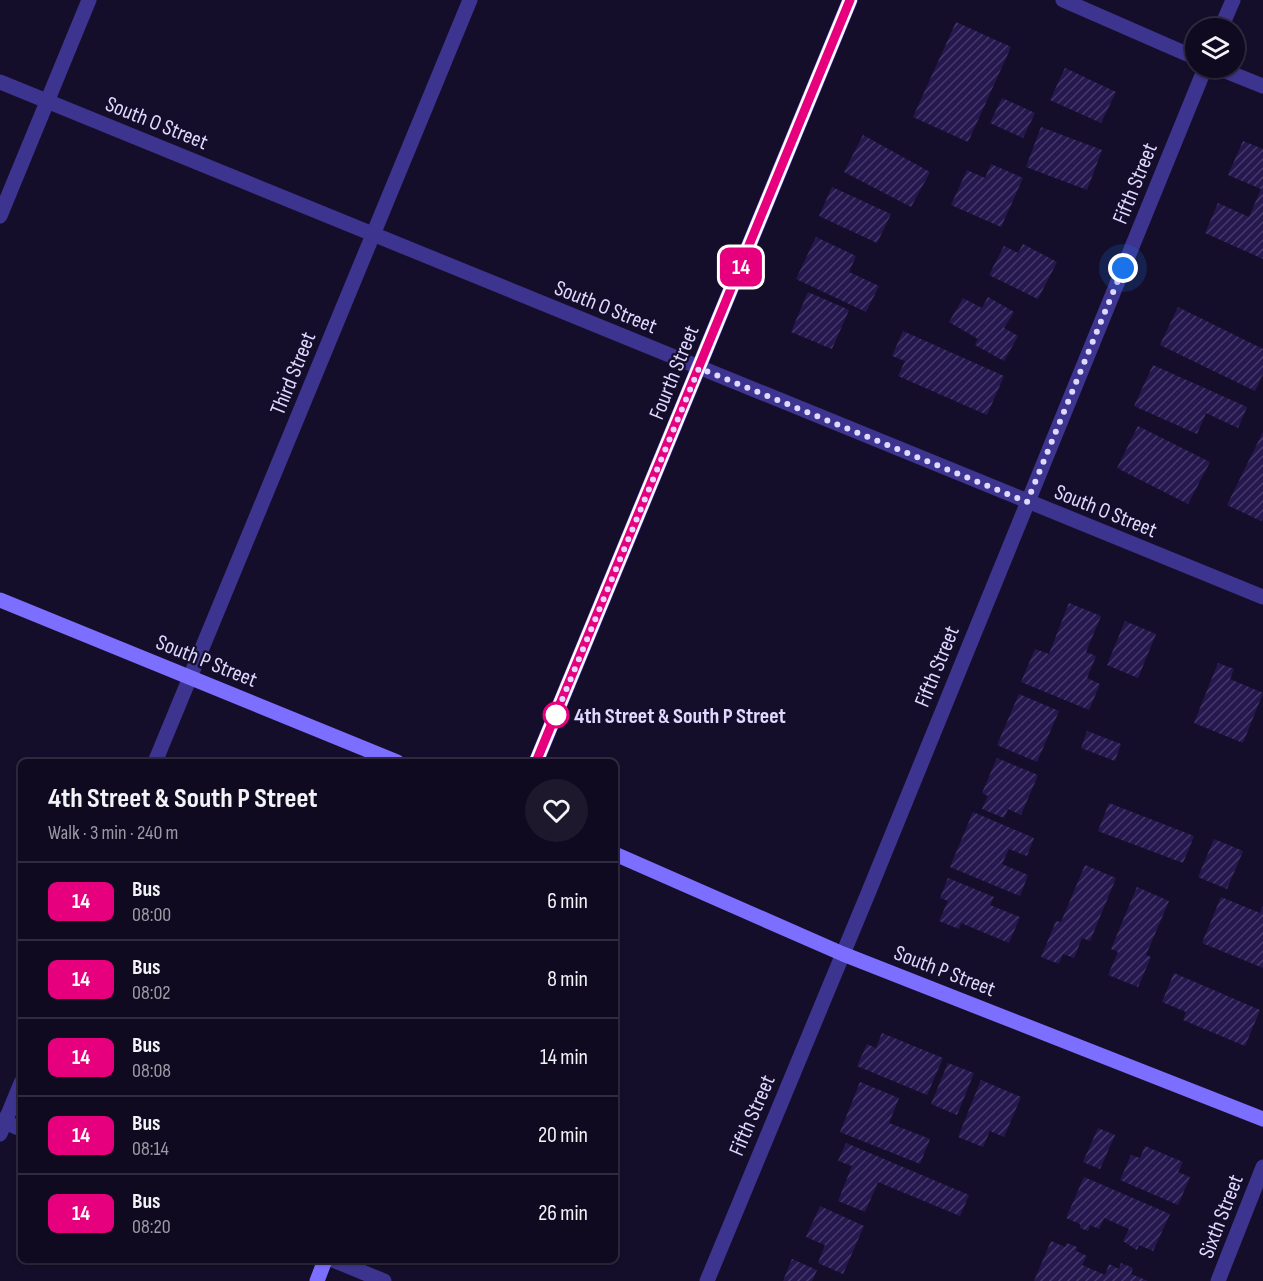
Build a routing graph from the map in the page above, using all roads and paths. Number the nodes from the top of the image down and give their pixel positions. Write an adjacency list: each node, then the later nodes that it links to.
1 (89, 0): 12 (street)
2 (470, 0): 14 (street, Third Street)
3 (850, 0): 15 (street, Fourth Street)
4 (1063, 0): 7 (street)
5 (1233, 0): 6 (street)
6 (1225, 18)
7 (1185, 53)
8 (1201, 78): 16 (street, Fifth Street)
9 (1243, 78): 11 (street)
10 (0, 82): 12 (street, South O Street)
11 (1263, 86)
12 (47, 101): 13 (street); 14 (street, South O Street)
13 (0, 216)
14 (373, 234): 15 (street, South O Street); 19 (street, Third Street)
15 (699, 368): 16 (street, South O Street); 22 (street, Fourth Street)
16 (1027, 502): 17 (street, South O Street); 24 (street, Fifth Street)
17 (1263, 597)
18 (0, 600): 19 (street, South P Street)
19 (190, 678): 20 (street, Third Street); 21 (street, South P Street)
20 (156, 759)
21 (390, 759)
22 (537, 759)
23 (618, 855): 24 (street, South P Street)
24 (843, 954): 26 (street, South P Street); 34 (street, Fifth Street)
25 (18, 1090): 27 (street)
26 (1263, 1119)
27 (2, 1126): 28 (street)
28 (18, 1129)
29 (1263, 1167): 35 (street, Sixth Street)
30 (324, 1263): 32 (street)
31 (340, 1263): 33 (street)
32 (317, 1281)
33 (384, 1281)
34 (707, 1281)
35 (1218, 1281)

